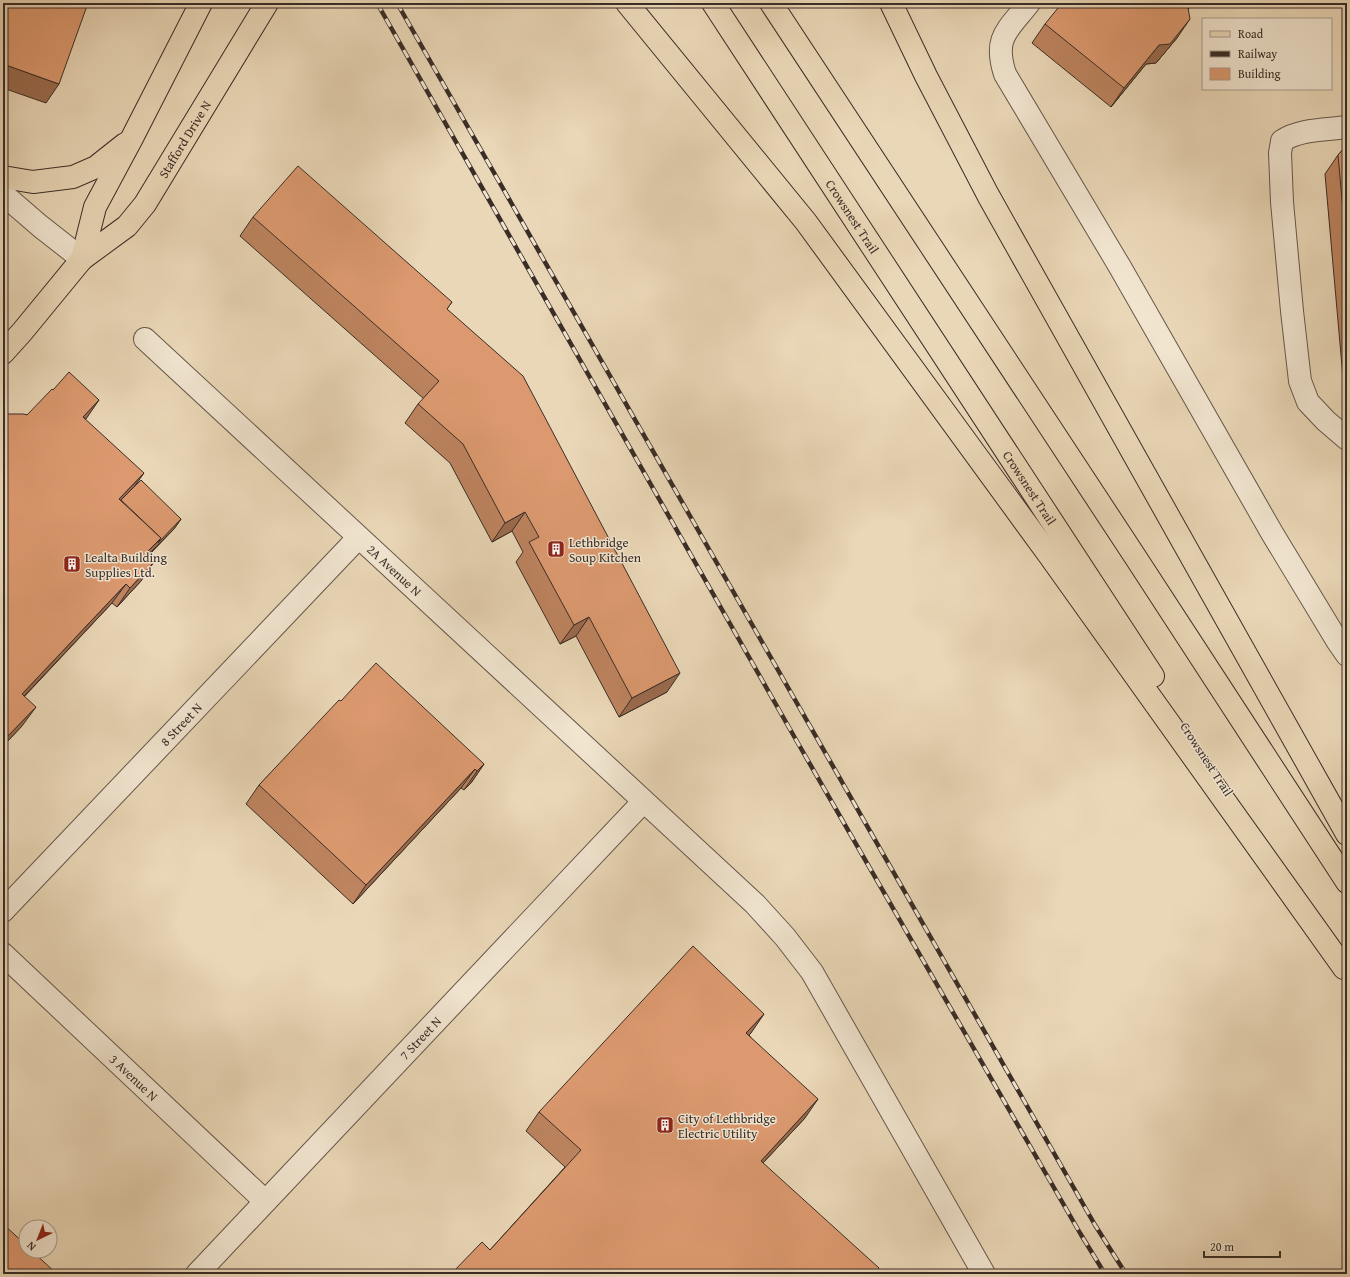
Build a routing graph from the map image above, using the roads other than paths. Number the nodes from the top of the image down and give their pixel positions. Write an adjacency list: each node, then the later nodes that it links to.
1 (201, 3): 9 (main road, Stafford Drive N)
2 (267, 3): 12 (main road, Stafford Drive N)
3 (627, 3): 23 (main road)
4 (713, 3): 23 (main road, Crowsnest Trail)
5 (771, 3): 20 (main road)
6 (892, 3): 19 (main road)
7 (1029, 3): 17 (street)
8 (1347, 127): 15 (street)
9 (132, 138): 10 (main road); 12 (main road, Stafford Drive N)
10 (3, 177)
11 (3, 194): 12 (street)
12 (82, 259): 14 (main road, Stafford Drive N)
13 (145, 338): 16 (street, 2A Avenue N)
14 (3, 353)
15 (1347, 439)
16 (358, 538): 18 (street, 2A Avenue N); 21 (street, 8 Street N)
17 (1347, 655)
18 (643, 802): 24 (street, 7 Street N); 26 (street, 2A Avenue N)
19 (1347, 834)
20 (1347, 882)
21 (3, 911)
22 (3, 954): 24 (street, 3 Avenue N)
23 (1345, 970)
24 (265, 1201): 25 (street, 7 Street N)
25 (197, 1274)
26 (984, 1274)

